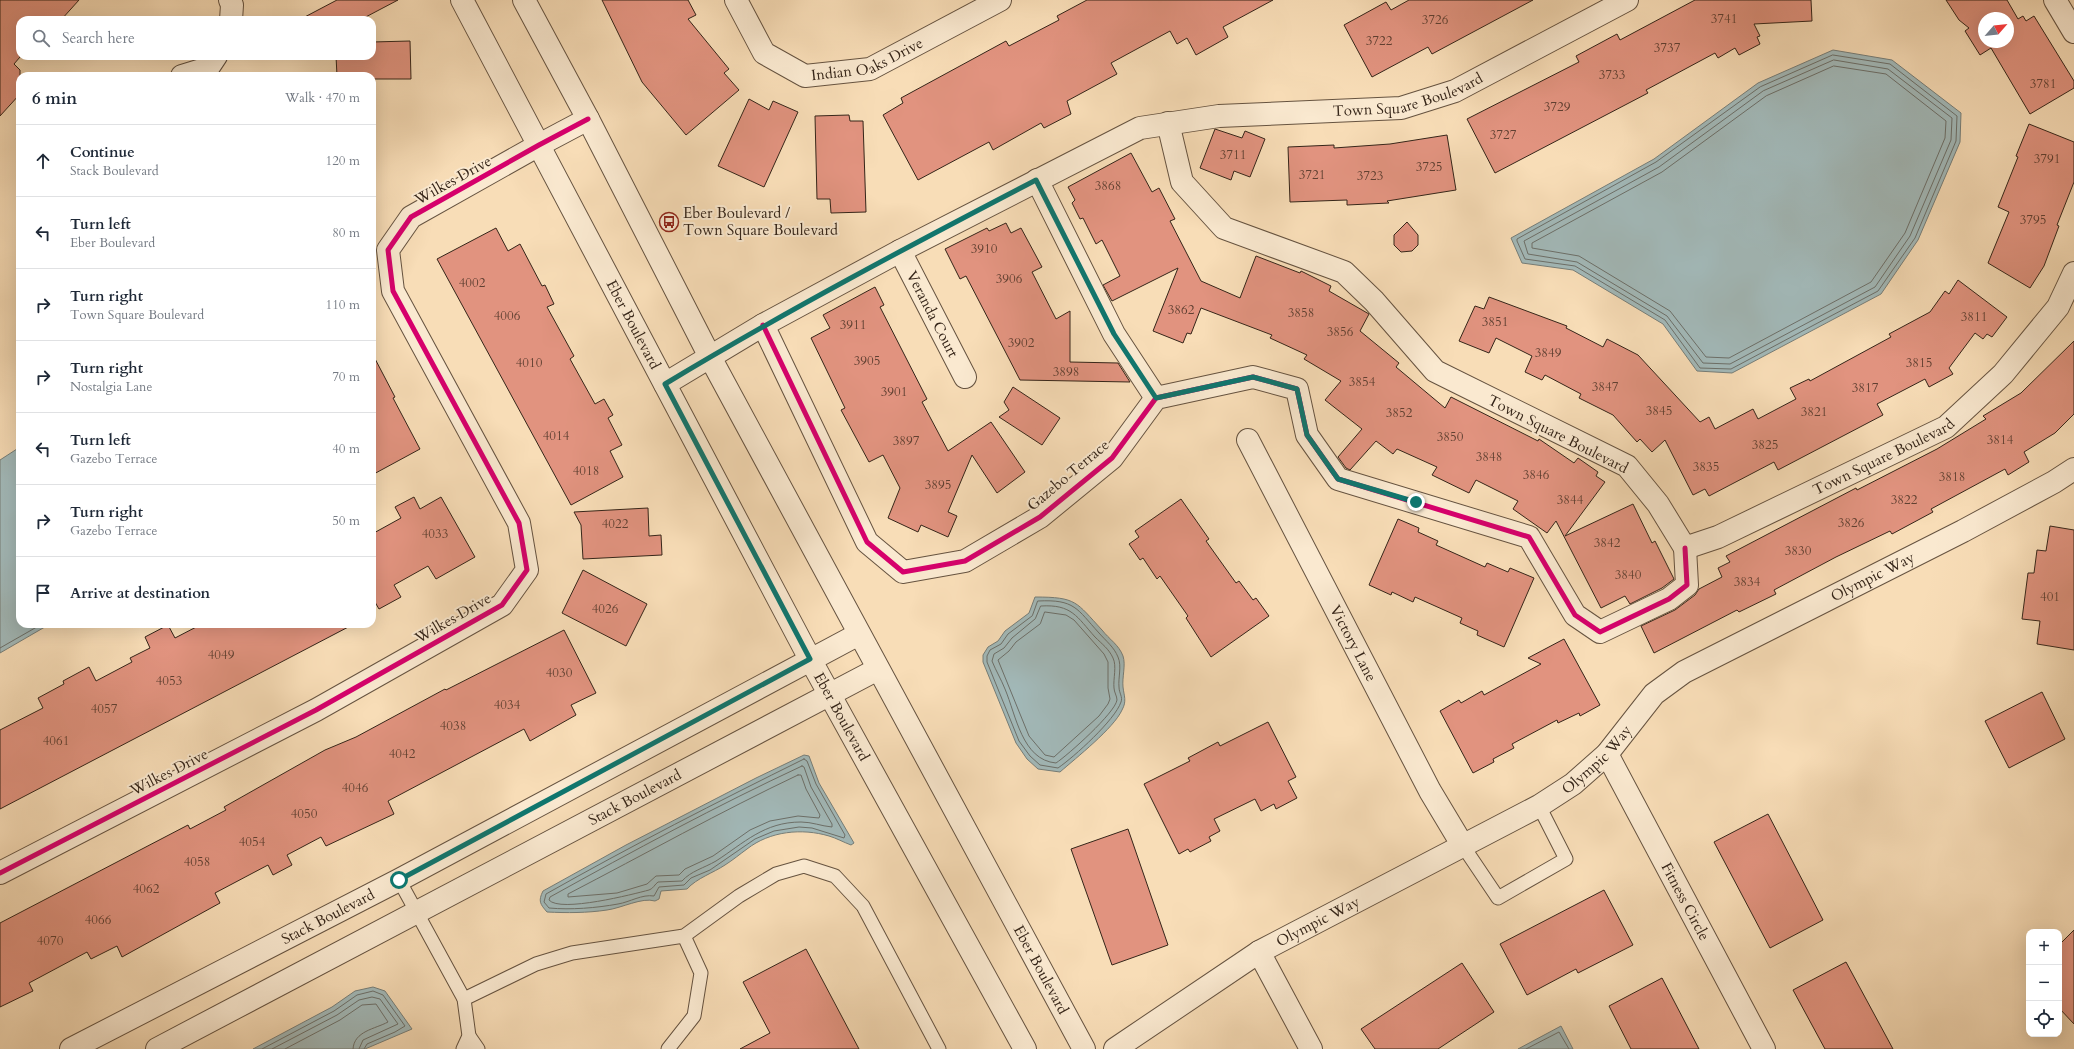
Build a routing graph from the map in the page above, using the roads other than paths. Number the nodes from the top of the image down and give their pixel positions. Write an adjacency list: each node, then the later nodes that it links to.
1 (230, 0): 8 (street)
2 (462, 0): 14 (street, Eber Boulevard)
3 (524, 0): 12 (street, Eber Boulevard)
4 (736, 0): 5 (street, Indian Oaks Drive)
5 (1000, 0)
6 (1627, 0): 13 (street, Town Square Boulevard)
7 (2055, 0): 9 (street)
8 (231, 16)
9 (2074, 32)
10 (213, 60): 11 (street)
11 (195, 72)
12 (588, 119): 14 (street, Wilkes Drive); 19 (street, Eber Boulevard)
13 (1168, 123): 15 (street, Town Square Boulevard); 25 (street, Town Square Boulevard)
14 (539, 145): 21 (street, Eber Boulevard); 33 (street, Wilkes Drive)
15 (1036, 180): 16 (street, Town Square Boulevard); 22 (street)
16 (900, 251): 18 (street, Town Square Boulevard); 20 (street, Veranda Court)
17 (2074, 273): 25 (street, Town Square Boulevard)
18 (763, 325): 19 (street, Town Square Boulevard); 22 (street, Gazebo Terrace)
19 (710, 357): 21 (street, Town Square Boulevard); 26 (street, Eber Boulevard)
20 (965, 377)
21 (665, 384): 27 (street, Eber Boulevard)
22 (1156, 398): 25 (street)
23 (1248, 440): 32 (street, Victory Lane)
24 (2074, 469): 30 (street, Olympic Way)
25 (1686, 548)
26 (859, 634): 27 (street, Stack Boulevard); 28 (street, Eber Boulevard)
27 (810, 659): 29 (street, Eber Boulevard); 34 (street, Stack Boulevard)
28 (878, 669): 29 (street, Stack Boulevard); 47 (street, Eber Boulevard)
29 (829, 695): 35 (street, Stack Boulevard); 46 (street, Eber Boulevard)
30 (1607, 754): 31 (street, Olympic Way); 50 (street, Fitness Circle)
31 (1539, 806): 32 (street, Olympic Way); 32 (lane)
32 (1463, 846): 37 (street, Olympic Way)
33 (0, 873)
34 (399, 880): 35 (lane); 40 (street, Stack Boulevard)
35 (417, 913): 38 (lane); 41 (street, Stack Boulevard)
36 (684, 936): 38 (lane); 44 (lane); 45 (lane)
37 (1259, 952): 48 (street, Olympic Way); 49 (street)
38 (464, 1000): 39 (lane)
39 (469, 1036): 42 (lane); 43 (lane)
40 (71, 1049)
41 (158, 1049)
42 (463, 1049)
43 (478, 1049)
44 (668, 1049)
45 (939, 1049)
46 (1025, 1049)
47 (1084, 1049)
48 (1114, 1049)
49 (1311, 1049)
50 (1764, 1049)

